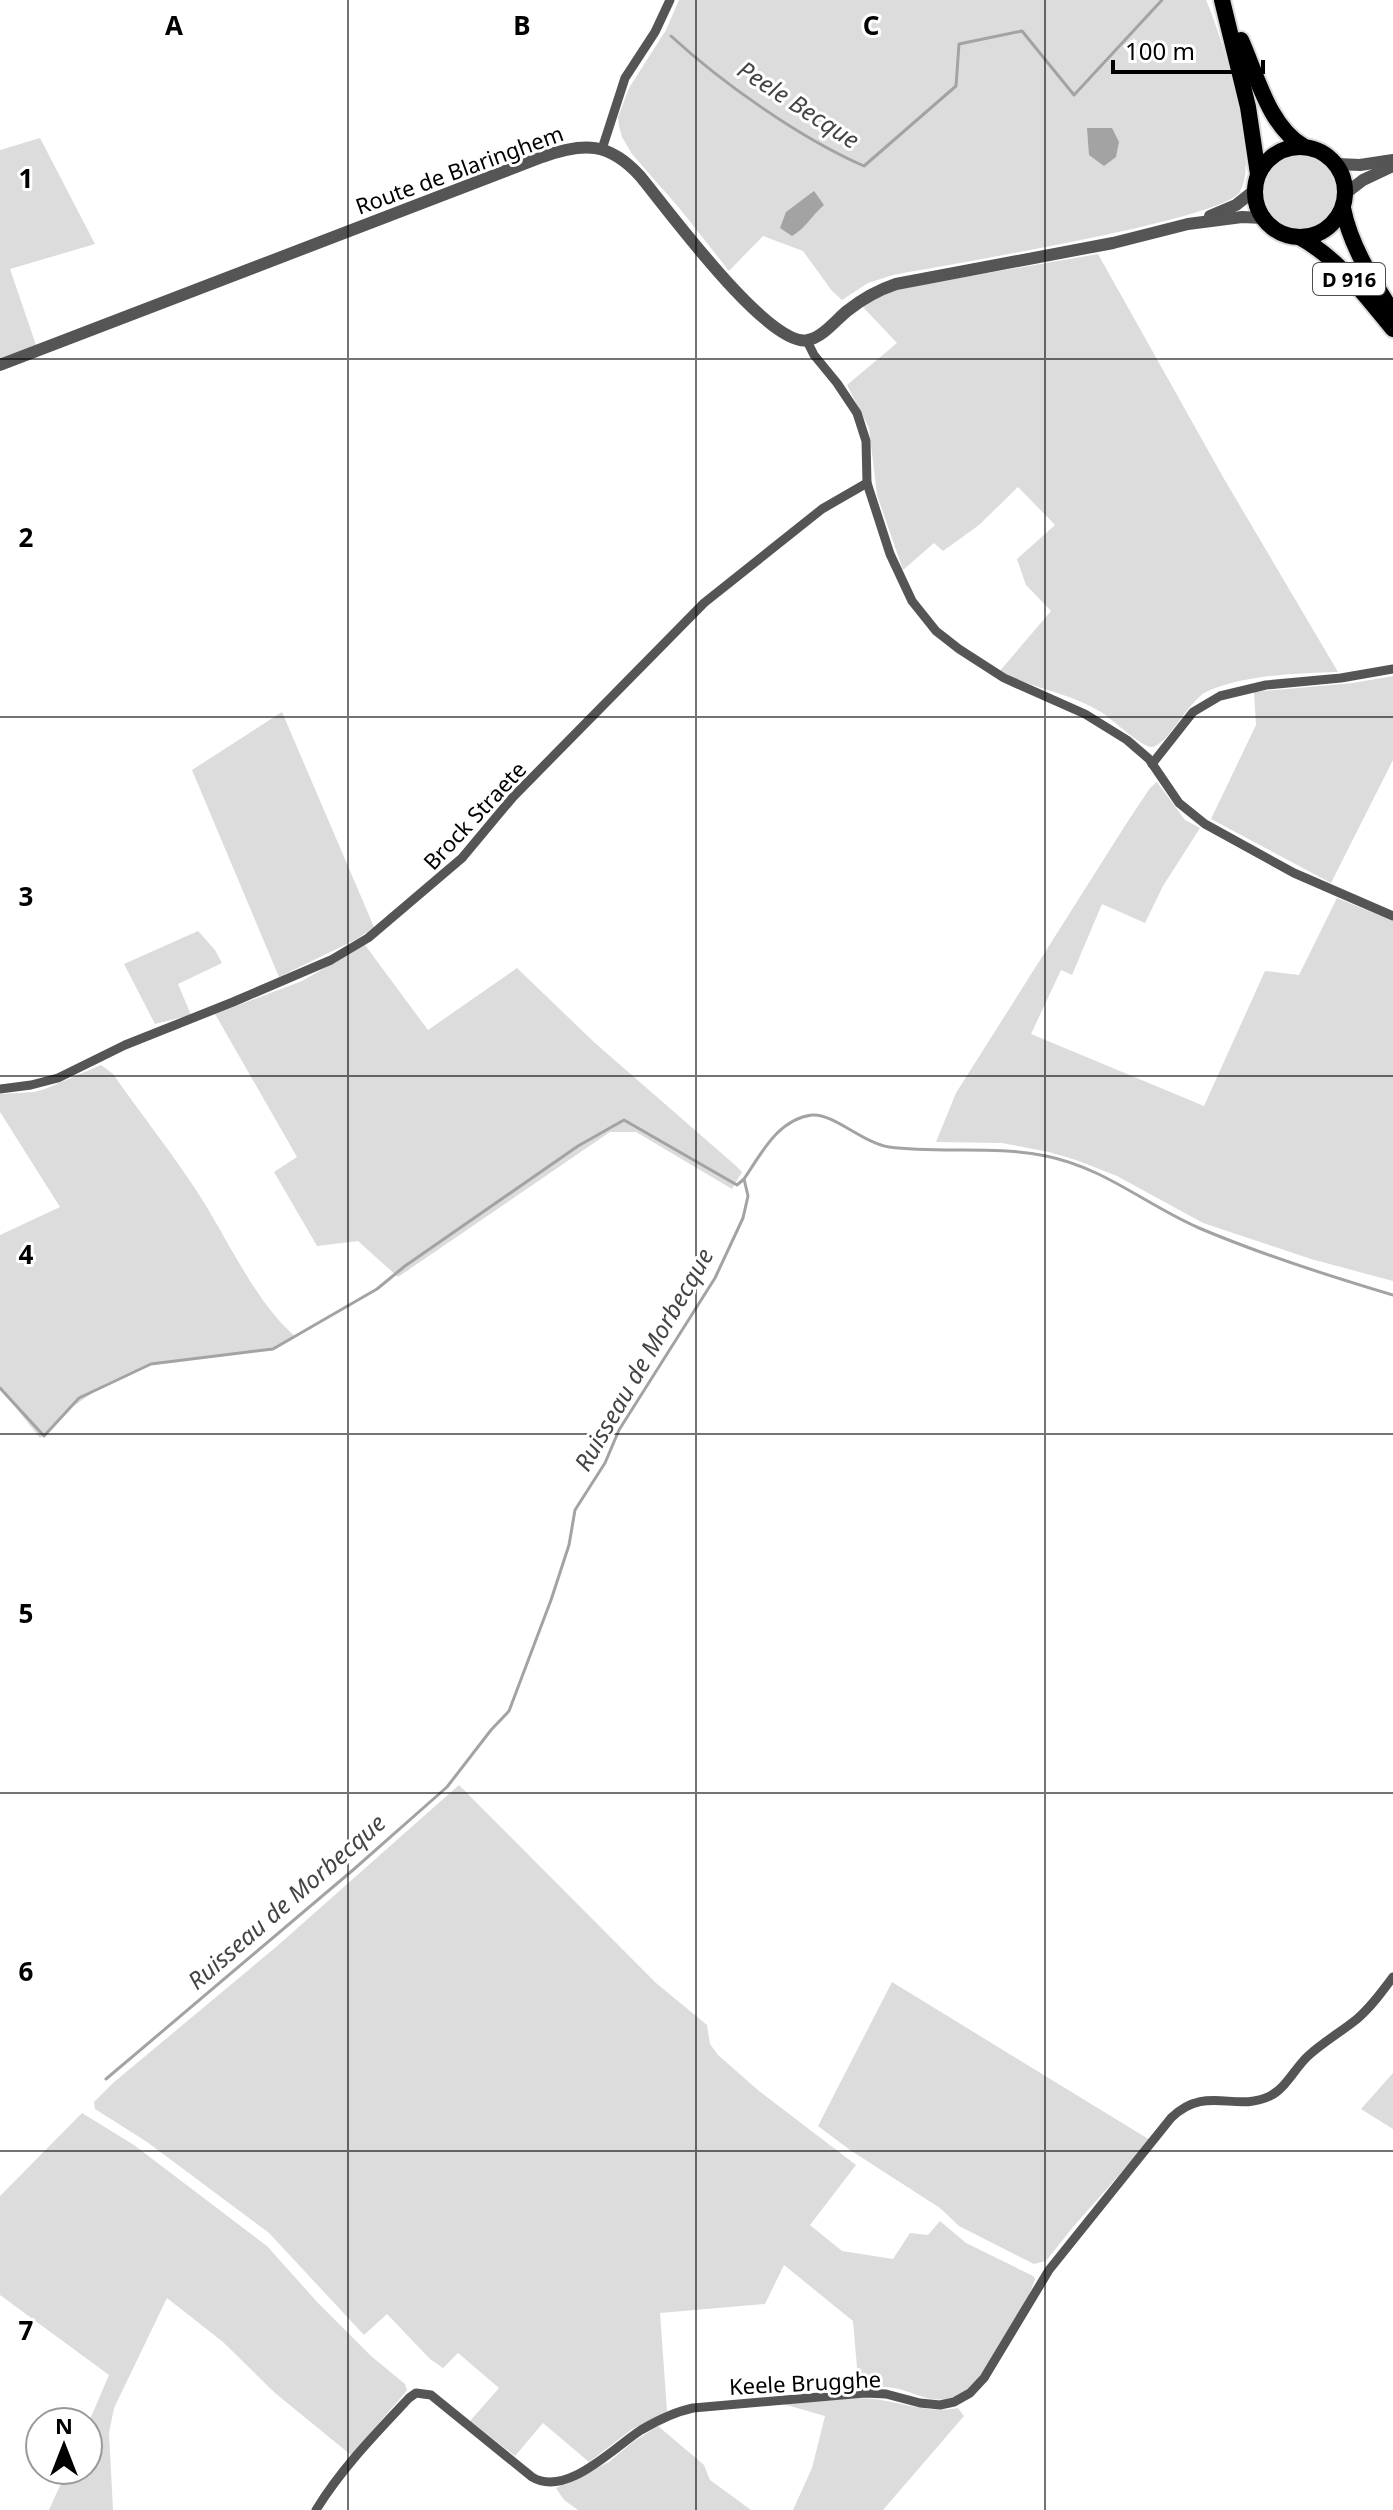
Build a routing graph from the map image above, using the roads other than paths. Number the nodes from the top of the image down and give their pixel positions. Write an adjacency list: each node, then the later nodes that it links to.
1 (666, 2): 4 (street)
2 (1224, 5): 3 (main road); 8 (main road)
3 (1303, 146): 6 (main road); 8 (main road)
4 (602, 149): 15 (street); 16 (street, Route de Blaringhem)
5 (1393, 160): 6 (street)
6 (1337, 164): 9 (main road)
7 (1393, 166): 9 (street)
8 (1256, 183): 10 (main road); 11 (street)
9 (1344, 201): 12 (main road); 13 (main road, D 916)
10 (1264, 218): 11 (street); 12 (main road)
11 (1188, 224): 15 (street)
12 (1299, 237): 14 (main road, D 916)
13 (1393, 313)
14 (1393, 329)
15 (807, 341): 17 (street)
16 (0, 365)
17 (867, 483): 19 (street); 21 (street, Brock Straete)
18 (1393, 669): 19 (street)
19 (1152, 764): 20 (street)
20 (1393, 916)
21 (0, 1089)
22 (1393, 1977): 23 (street, Keele Brugghe)
23 (316, 2510)

